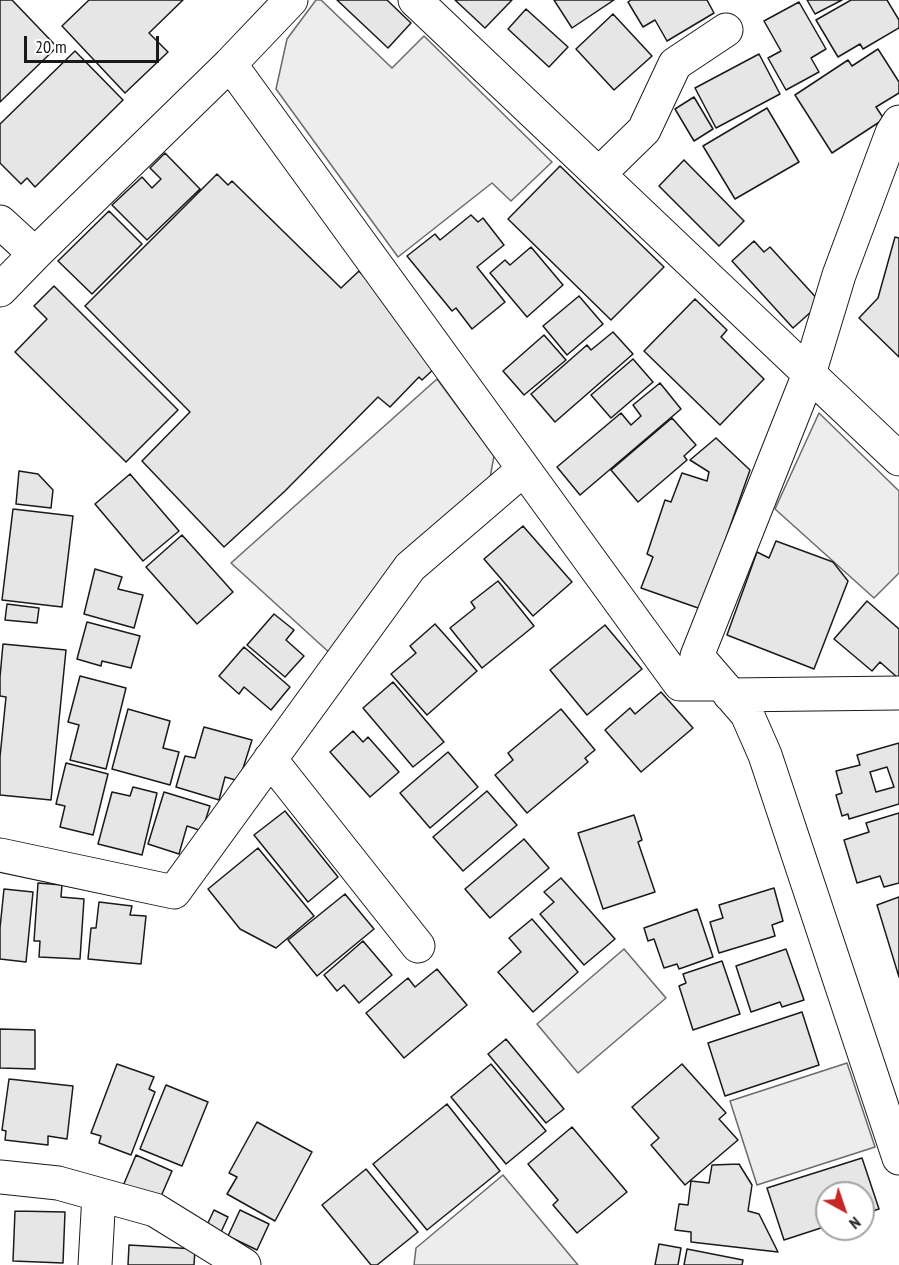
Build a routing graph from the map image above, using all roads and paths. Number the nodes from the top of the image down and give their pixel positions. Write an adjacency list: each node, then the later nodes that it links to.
1 (291, 0): 4 (street)
2 (415, 0): 6 (street)
3 (726, 30): 6 (street)
4 (230, 64): 8 (street); 12 (street)
5 (899, 122): 10 (street)
6 (599, 174): 10 (street)
7 (0, 222): 8 (street)
8 (35, 254): 9 (street)
9 (0, 290)
10 (809, 374): 11 (street); 13 (street)
11 (899, 459)
12 (524, 469): 13 (street); 15 (street)
13 (726, 690): 14 (street); 18 (street)
14 (899, 693)
15 (270, 759): 16 (street); 17 (street)
16 (0, 855)
17 (418, 946)
18 (899, 1158)
19 (0, 1177): 20 (street)
20 (99, 1195): 21 (street); 22 (street)
21 (95, 1265)
22 (244, 1265)

